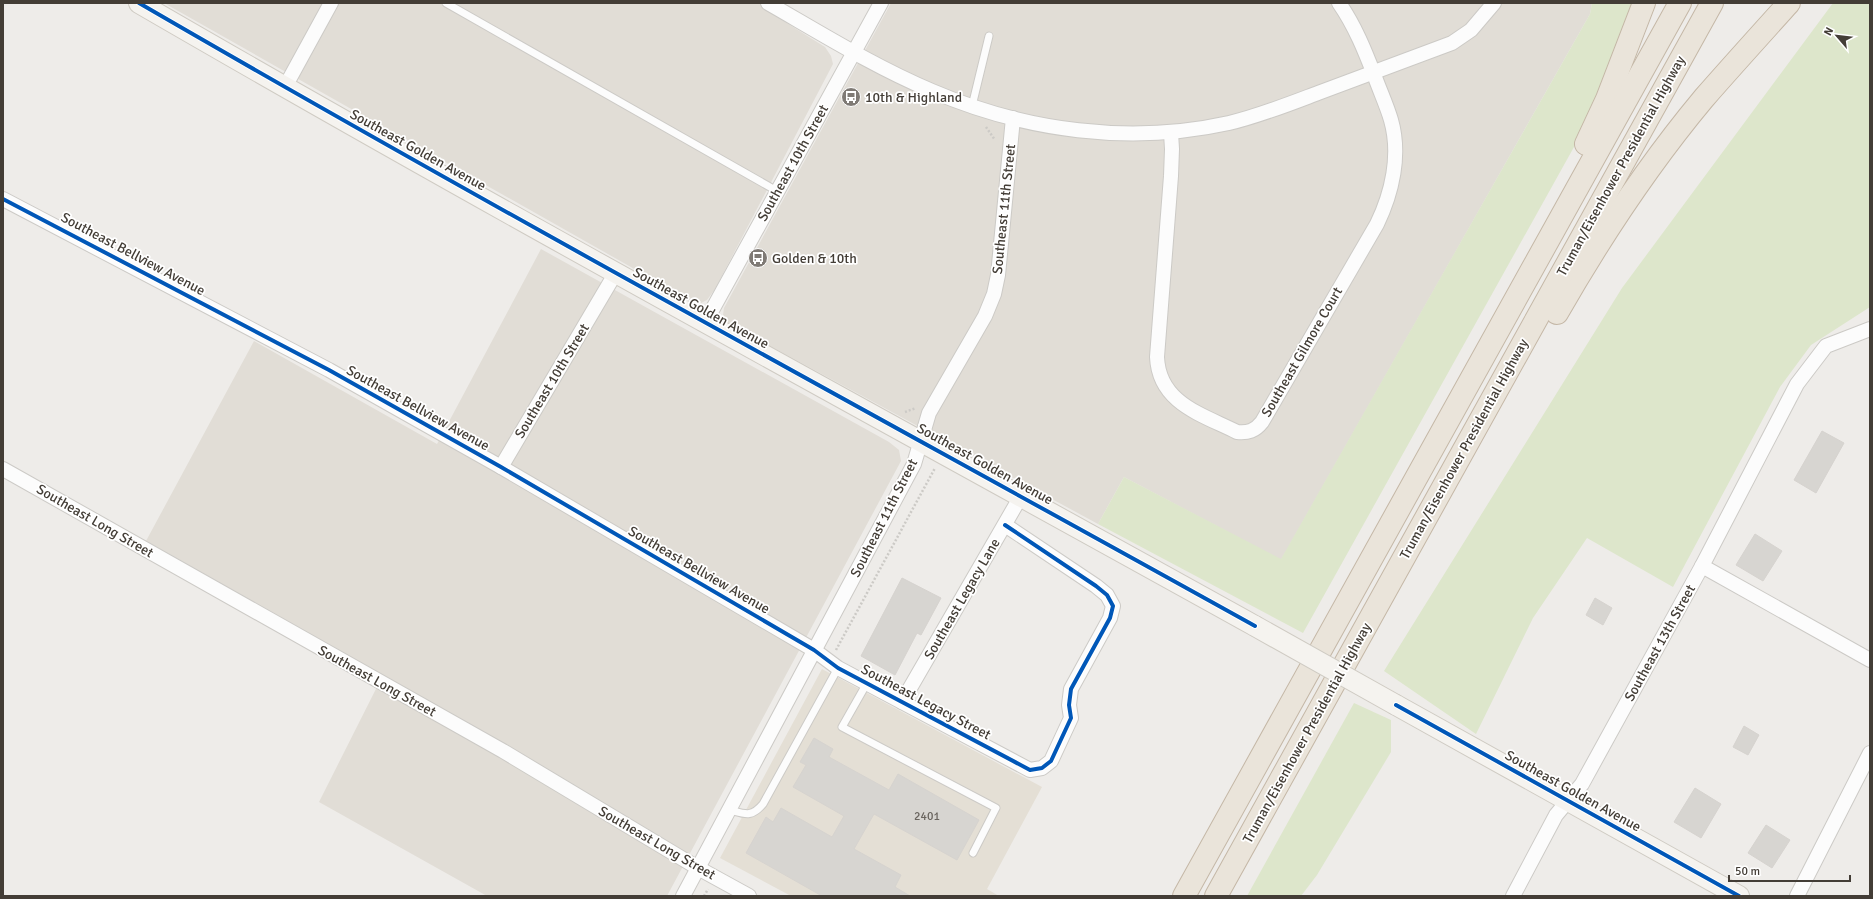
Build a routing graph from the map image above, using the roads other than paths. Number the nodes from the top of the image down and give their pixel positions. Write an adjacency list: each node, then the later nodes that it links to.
1 (139, 3): 15 (street, Southeast Golden Avenue)
2 (331, 3): 15 (street)
3 (446, 3): 19 (lane)
4 (768, 3): 13 (street)
5 (881, 3): 13 (street, Southeast 10th Street)
6 (1339, 3): 14 (street, Southeast Gilmore Court)
7 (1494, 3): 14 (street)
8 (1644, 3): 22 (highway)
9 (1680, 3): 22 (highway, Truman/Eisenhower Presidential Highway)
10 (1712, 3): 26 (highway, Truman/Eisenhower Presidential Highway)
11 (1789, 3): 26 (highway)
12 (988, 36): 16 (lane)
13 (854, 53): 16 (street); 19 (street, Southeast 10th Street)
14 (1373, 72): 18 (street); 18 (street, Southeast Gilmore Court)
15 (285, 87): 21 (street, Southeast Golden Avenue)
16 (972, 106): 17 (street)
17 (1013, 118): 18 (street); 25 (street, Southeast 11th Street)
18 (1171, 133)
19 (778, 191): 23 (street, Southeast 10th Street)
20 (3, 199): 27 (street, Southeast Bellview Avenue)
21 (615, 274): 23 (street, Southeast Golden Avenue); 27 (street, Southeast 10th Street)
22 (1522, 288): 44 (highway, Truman/Eisenhower Presidential Highway)
23 (705, 323): 25 (street, Southeast Golden Avenue)
24 (1870, 329): 31 (street, Southeast 13th Street)
25 (921, 441): 29 (street, Southeast Golden Avenue); 32 (street, Southeast 11th Street)
26 (1458, 460): 45 (highway, Truman/Eisenhower Presidential Highway)
27 (501, 467): 32 (street, Southeast Bellview Avenue)
28 (3, 469): 41 (street, Southeast Long Street)
29 (1021, 496): 30 (street, Southeast Legacy Lane); 38 (street, Southeast Golden Avenue, bridge)
30 (1005, 525): 36 (street, Southeast Legacy Lane); 36 (street, Southeast Legacy Street)
31 (1702, 566): 33 (street); 38 (street, Southeast 13th Street)
32 (814, 650): 34 (street, Southeast Legacy Street); 39 (street, Southeast 11th Street)
33 (1870, 660)
34 (838, 668): 35 (street, Southeast Legacy Street); 39 (lane)
35 (867, 683): 36 (street, Southeast Legacy Street); 40 (lane)
36 (902, 702)
37 (1870, 753): 48 (street)
38 (1568, 801): 46 (street, Southeast 13th Street); 47 (street, Southeast Golden Avenue)
39 (730, 810): 41 (street, Southeast 11th Street)
40 (973, 853)
41 (698, 868): 42 (street, Southeast 11th Street); 43 (street, Southeast Long Street)
42 (683, 896)
43 (749, 896)
44 (1184, 896)
45 (1216, 896)
46 (1512, 896)
47 (1739, 896)
48 (1797, 896)

